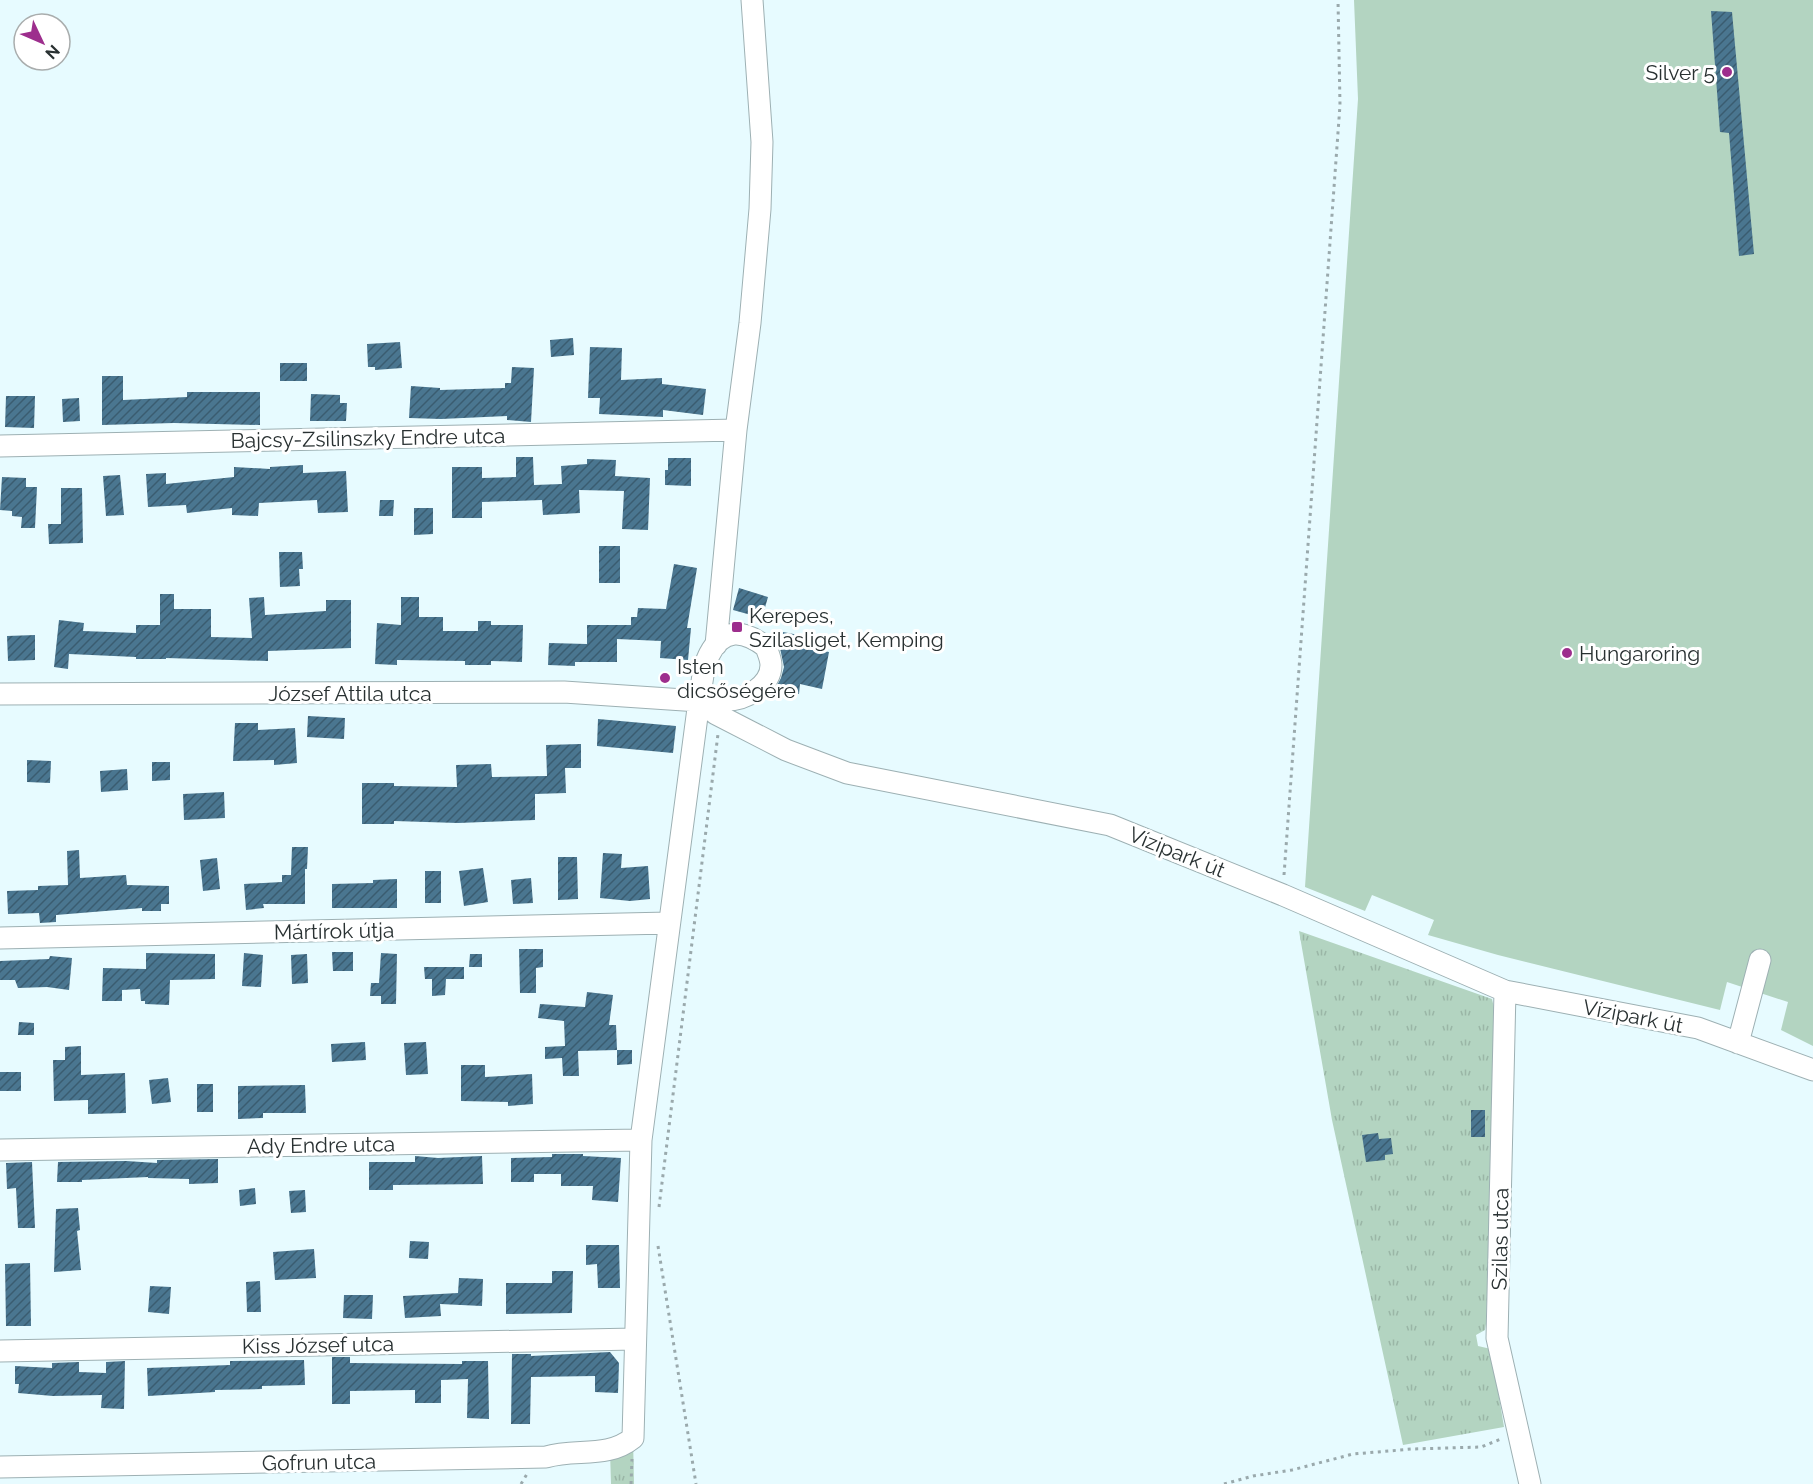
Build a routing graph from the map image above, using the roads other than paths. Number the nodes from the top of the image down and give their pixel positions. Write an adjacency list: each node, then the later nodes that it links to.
1 (752, 0): 2 (street)
2 (736, 430): 3 (street, Bajcsy-Zsilinszky Endre utca); 4 (street)
3 (0, 446)
4 (716, 645): 5 (street); 7 (street)
5 (751, 693): 7 (street); 8 (street)
6 (0, 694): 7 (street, József Attila utca)
7 (699, 701): 8 (street, Vízipark út); 9 (street)
8 (757, 735): 12 (street, Vízipark út)
9 (669, 923): 10 (street, Mártírok útja); 15 (street)
10 (0, 938)
11 (1760, 960): 13 (street)
12 (1505, 991): 13 (street, Vízipark út); 20 (street, Szilas utca)
13 (1738, 1043): 14 (street, Vízipark út)
14 (1813, 1070)
15 (641, 1140): 16 (street, Ady Endre utca); 17 (street)
16 (0, 1150)
17 (635, 1339): 18 (street, Kiss József utca); 19 (street, Gofrun utca)
18 (0, 1351)
19 (0, 1467)
20 (1530, 1484)

